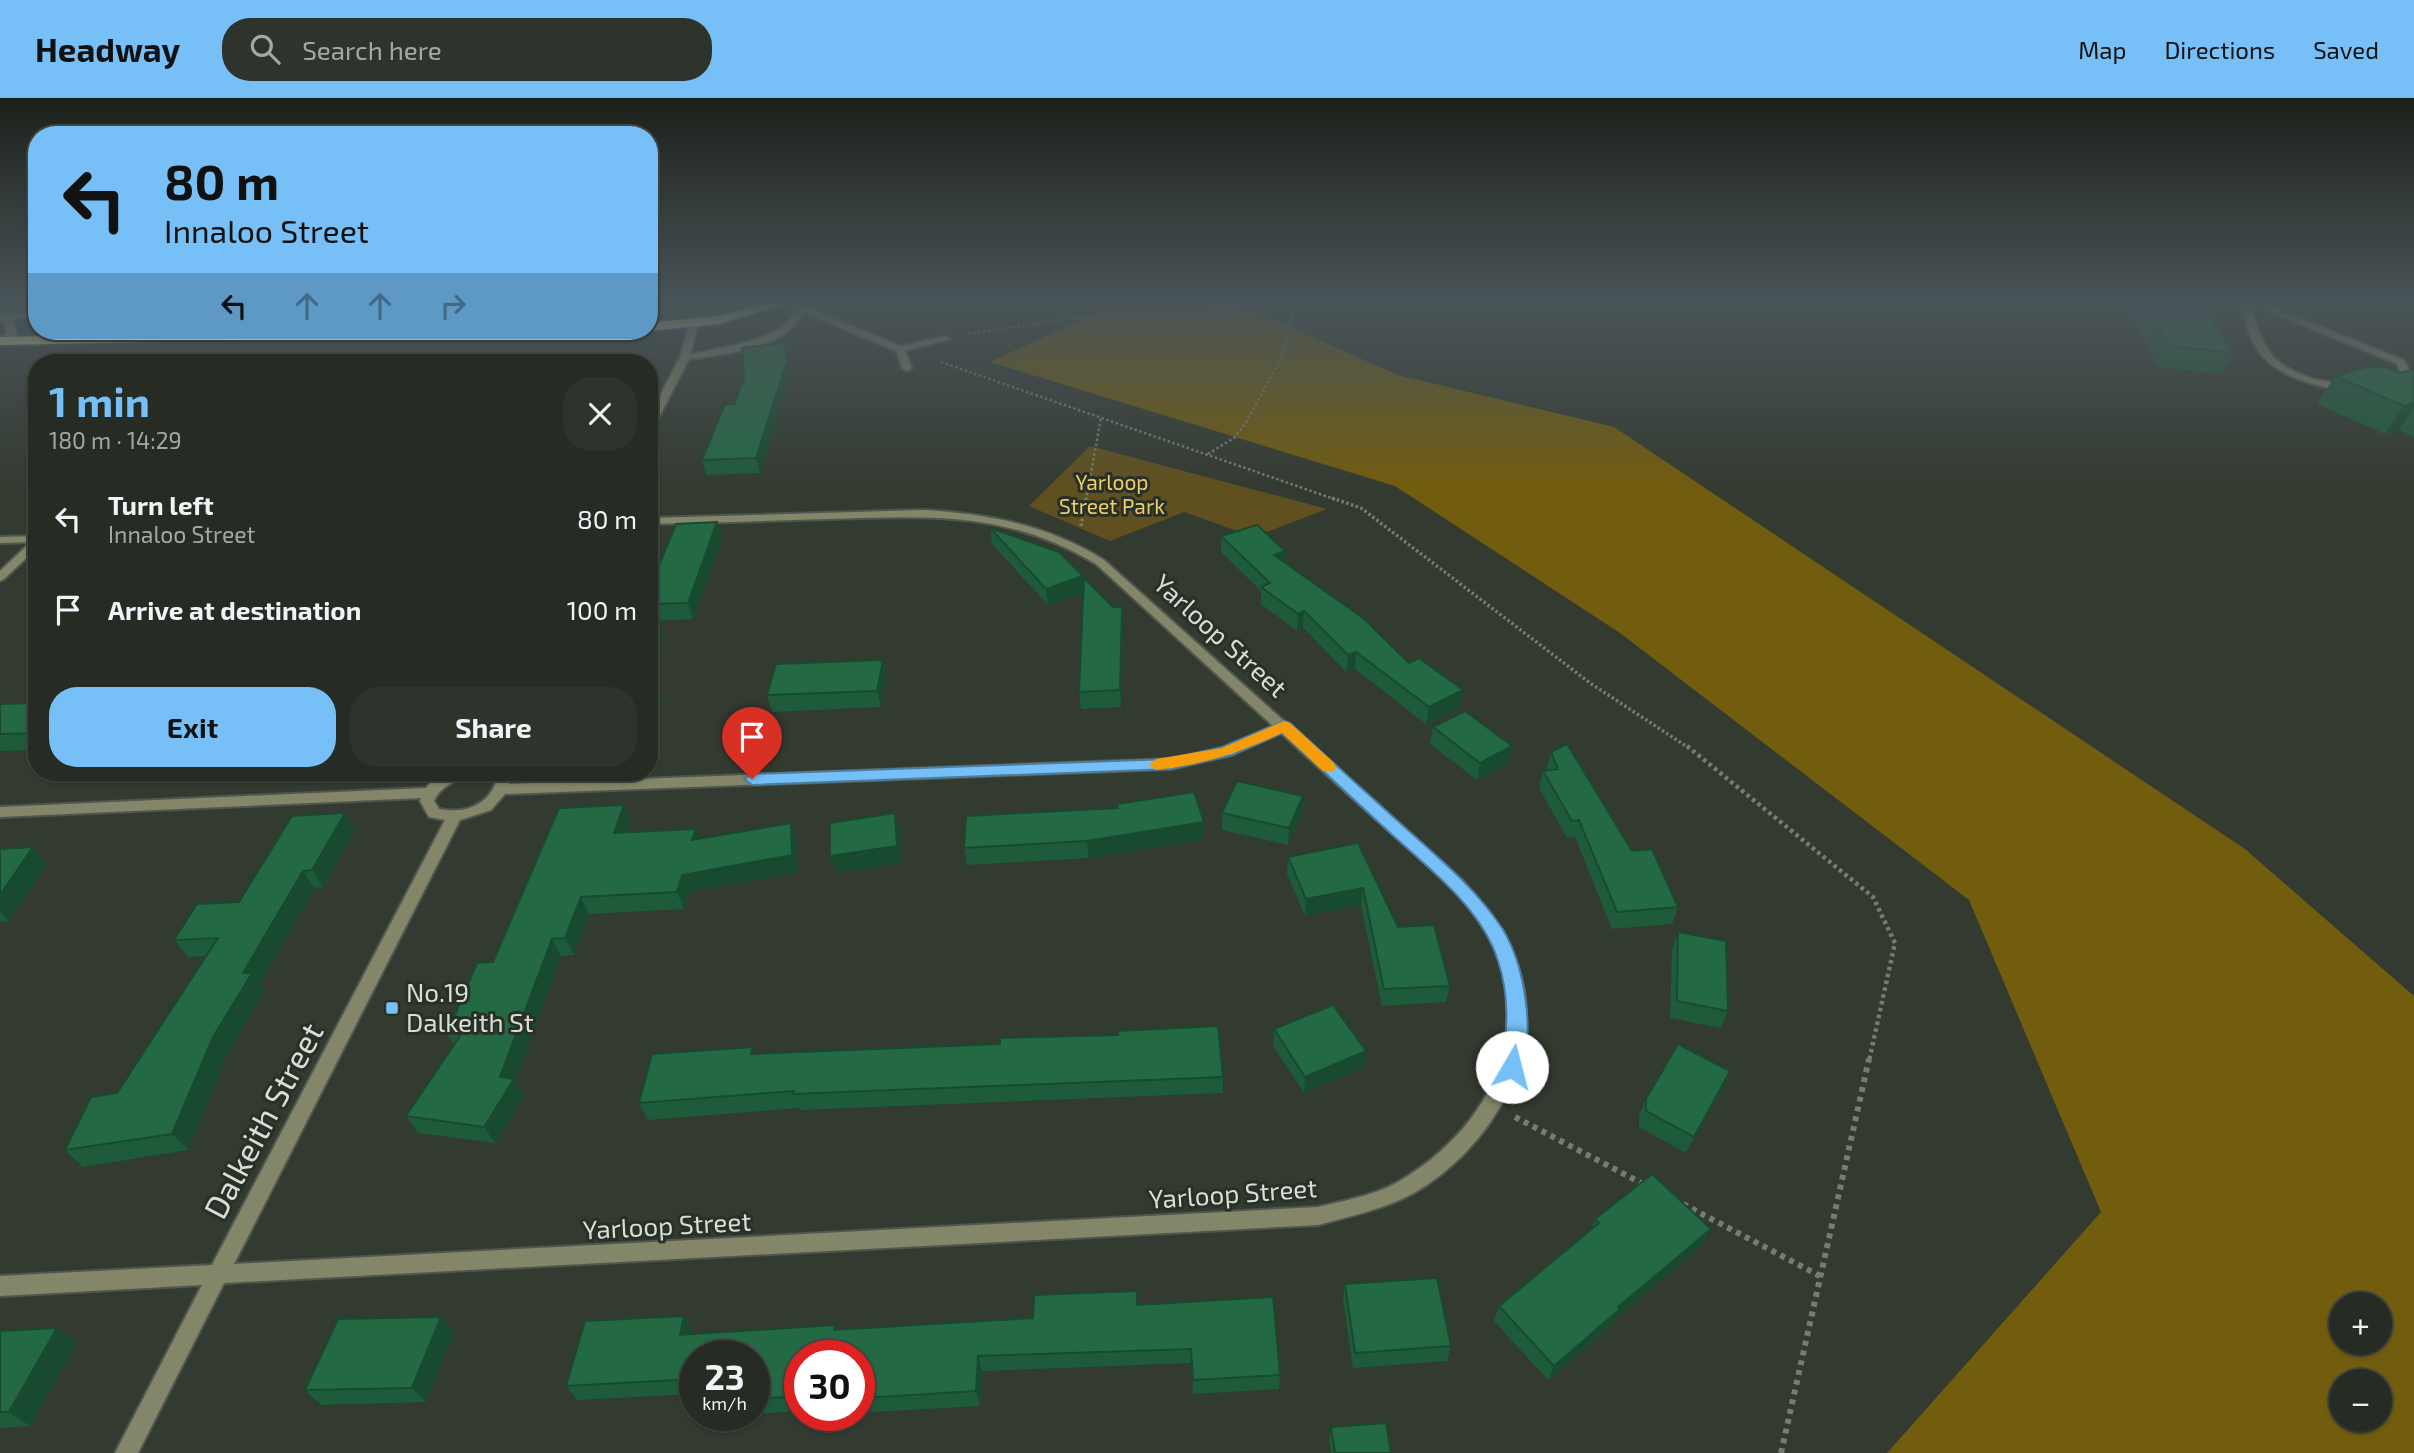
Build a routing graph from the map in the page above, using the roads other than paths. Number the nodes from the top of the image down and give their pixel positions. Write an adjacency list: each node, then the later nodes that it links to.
1 (681, 364): 8 (street)
2 (905, 364): 5 (street)
3 (2277, 364): 7 (street)
4 (2402, 364): 6 (street)
5 (906, 368)
6 (2393, 388)
7 (2361, 390)
8 (658, 410)
9 (658, 521): 14 (street, Yarloop Street)
10 (0, 540): 11 (street)
11 (28, 540)
12 (28, 549): 13 (street)
13 (0, 576)
14 (1284, 726): 17 (street); 21 (street, Yarloop Street)
15 (442, 781): 18 (street)
16 (503, 781): 17 (street)
17 (502, 789): 20 (street)
18 (429, 793): 19 (street); 20 (street)
19 (0, 812)
20 (454, 817): 21 (street, Dalkeith Street)
21 (217, 1274): 22 (street, Yarloop Street); 23 (street, Dalkeith Street)
22 (0, 1286)
23 (126, 1453)

